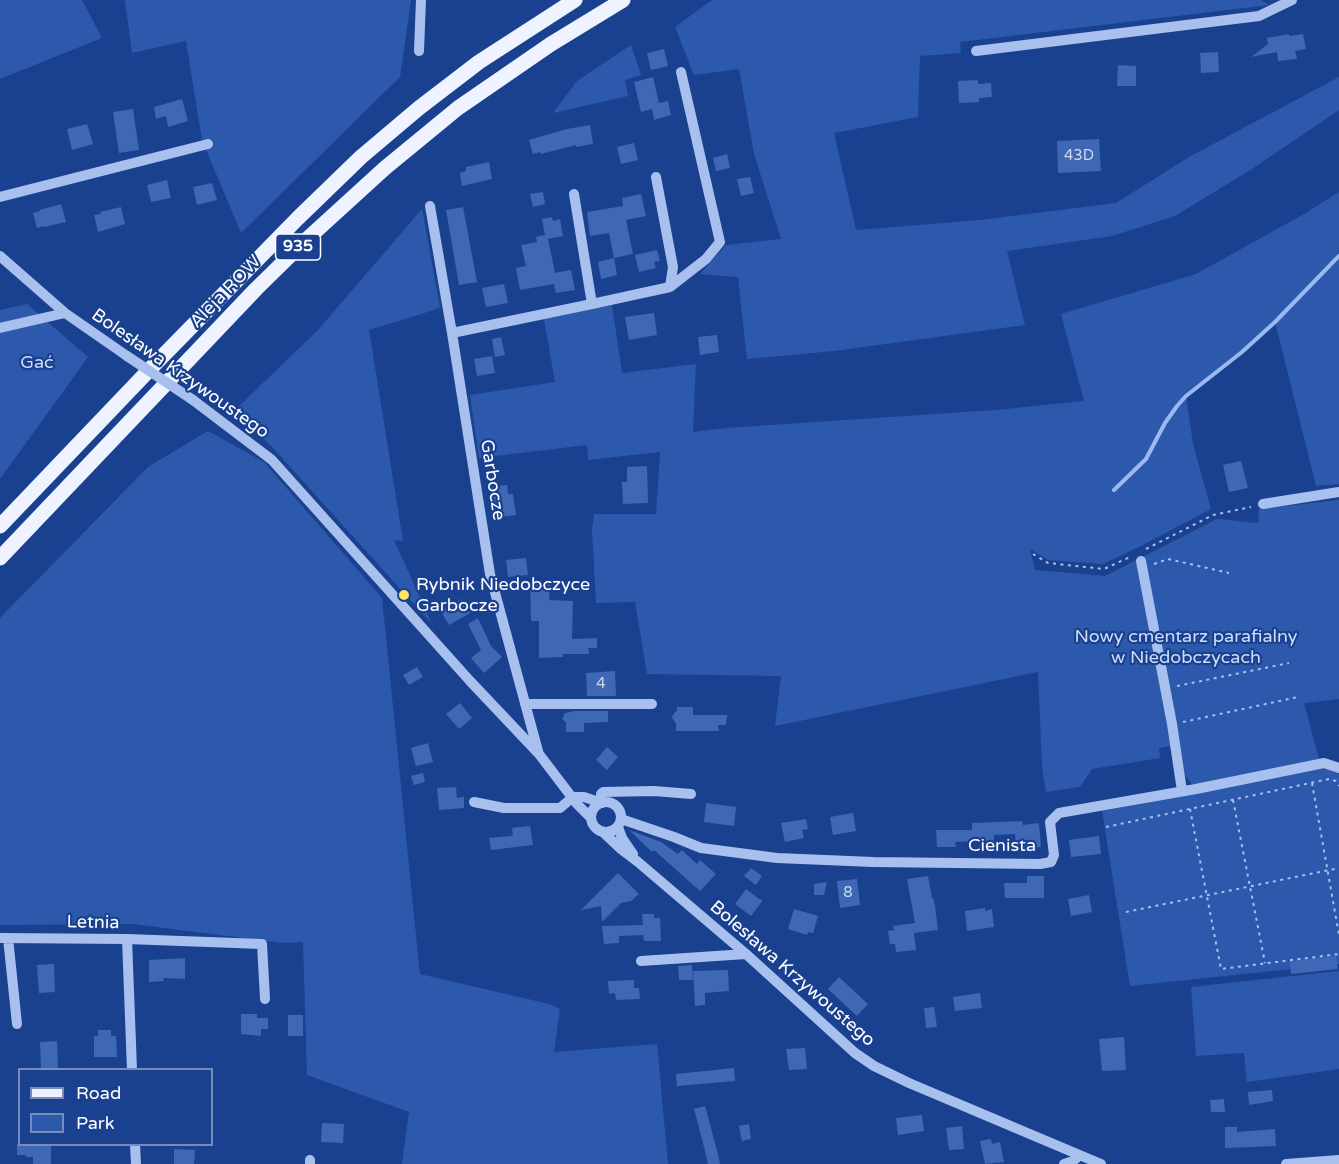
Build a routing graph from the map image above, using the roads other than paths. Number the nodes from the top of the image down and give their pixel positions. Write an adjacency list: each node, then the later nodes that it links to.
1 (421, 0): 5 (street)
2 (575, 0): 21 (main road, Aleja ROW / 935)
3 (623, 0): 22 (main road, Aleja ROW / 935)
4 (1292, 0): 6 (street)
5 (418, 51)
6 (976, 51)
7 (681, 72): 14 (street)
8 (208, 144): 11 (street)
9 (656, 177): 14 (street)
10 (574, 194): 15 (street)
11 (0, 197)
12 (430, 206): 18 (street, Garbocze)
13 (0, 256): 16 (street, Bolesława Krzywoustego)
14 (670, 287): 15 (street)
15 (592, 304): 18 (street)
16 (65, 314): 17 (street); 26 (street, Bolesława Krzywoustego, bridge)
17 (0, 328)
18 (452, 333): 24 (street, Garbocze)
19 (1339, 492): 20 (street)
20 (1263, 504)
21 (0, 526)
22 (0, 558)
23 (1141, 559): 28 (street)
24 (525, 704): 25 (street); 26 (street, Garbocze)
25 (652, 704)
26 (539, 754): 30 (street, Bolesława Krzywoustego)
27 (1339, 768): 28 (street, Cienista)
28 (1182, 791): 34 (street, Cienista)
29 (691, 794): 32 (street)
30 (573, 796): 31 (street); 32 (street); 33 (street, Bolesława Krzywoustego)
31 (474, 802)
32 (602, 803): 33 (street); 34 (street)
33 (591, 818): 35 (street)
34 (619, 823): 35 (street); 36 (street, Bolesława Krzywoustego)
35 (603, 832): 36 (street, Bolesława Krzywoustego)
36 (638, 862): 39 (street, Bolesława Krzywoustego)
37 (4, 938): 38 (street, Letnia); 42 (street)
38 (127, 939): 41 (street); 43 (street, Letnia)
39 (746, 954): 40 (street); 45 (street, Bolesława Krzywoustego)
40 (641, 961)
41 (265, 999)
42 (17, 1024)
43 (132, 1068)
44 (135, 1146): 47 (street)
45 (1079, 1156): 48 (street); 49 (street, Bolesława Krzywoustego)
46 (1339, 1160): 50 (street)
47 (136, 1164)
48 (1064, 1164)
49 (1101, 1164)
50 (1286, 1164)

